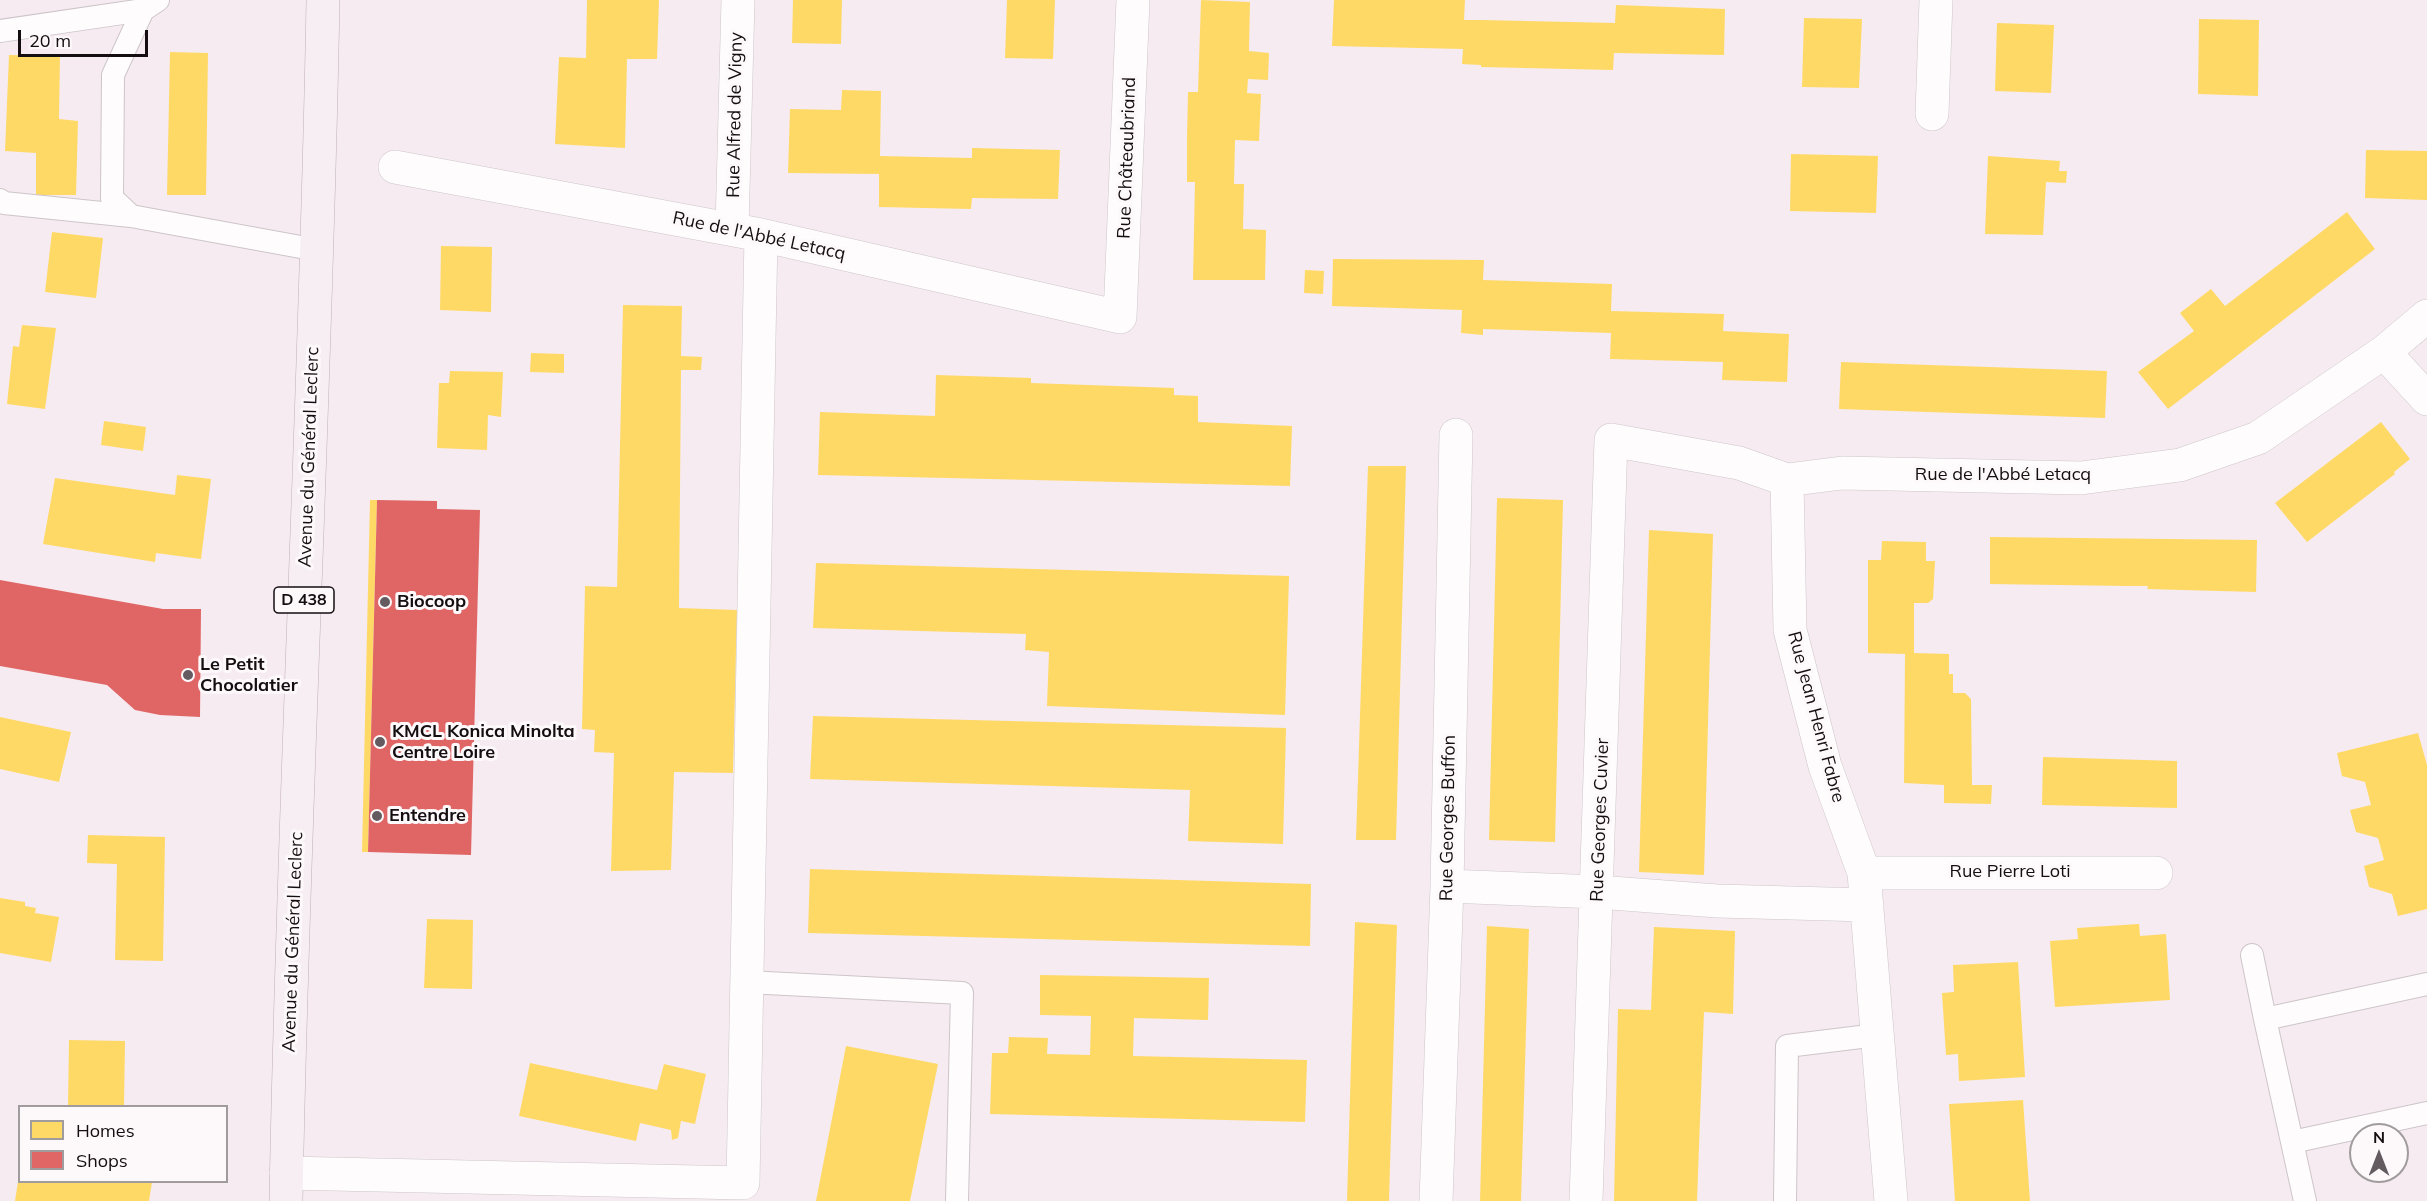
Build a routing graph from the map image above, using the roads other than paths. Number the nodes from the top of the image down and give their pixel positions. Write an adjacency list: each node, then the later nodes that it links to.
1 (323, 0): 12 (main road, Avenue du Général Leclerc / D 438)
2 (738, 0): 11 (street, Rue Alfred de Vigny)
3 (1133, 0): 14 (street, Rue Châteaubriand)
4 (1936, 0): 7 (street)
5 (150, 5): 6 (lane); 10 (lane)
6 (0, 31)
7 (1932, 114)
8 (394, 167): 11 (street, Rue de l'Abbé Letacq)
9 (0, 200): 10 (lane)
10 (131, 216): 12 (lane)
11 (747, 232): 14 (street, Rue de l'Abbé Letacq); 25 (street, Rue Alfred de Vigny)
12 (317, 250): 31 (main road, Avenue du Général Leclerc / D 438)
13 (2427, 316): 15 (street, Rue de l'Abbé Letacq)
14 (1120, 317)
15 (2384, 352): 16 (street); 19 (street, Rue de l'Abbé Letacq)
16 (2427, 399)
17 (1456, 435): 21 (street, Rue Georges Buffon)
18 (1611, 440): 19 (street, Rue de l'Abbé Letacq); 23 (street, Rue Georges Cuvier)
19 (1787, 480): 22 (street, Rue Jean Henri Fabre)
20 (2156, 873): 22 (street, Rue Pierre Loti)
21 (1447, 886): 23 (street, Rue Pierre Loti); 33 (street, Rue Georges Buffon)
22 (1865, 889): 23 (street, Rue Pierre Loti); 28 (street, Rue Jean Henri Fabre)
23 (1598, 892): 34 (street, Rue Georges Cuvier)
24 (2252, 955): 27 (lane)
25 (747, 982): 31 (street, Rue Alfred de Vigny); 32 (lane)
26 (2427, 984): 27 (lane)
27 (2265, 1019): 30 (lane)
28 (1877, 1035): 35 (lane); 36 (street, Rue Jean Henri Fabre)
29 (2427, 1113): 30 (lane)
30 (2292, 1142): 37 (lane)
31 (286, 1187)
32 (957, 1201)
33 (1436, 1201)
34 (1586, 1201)
35 (1785, 1201)
36 (1891, 1201)
37 (2305, 1201)

